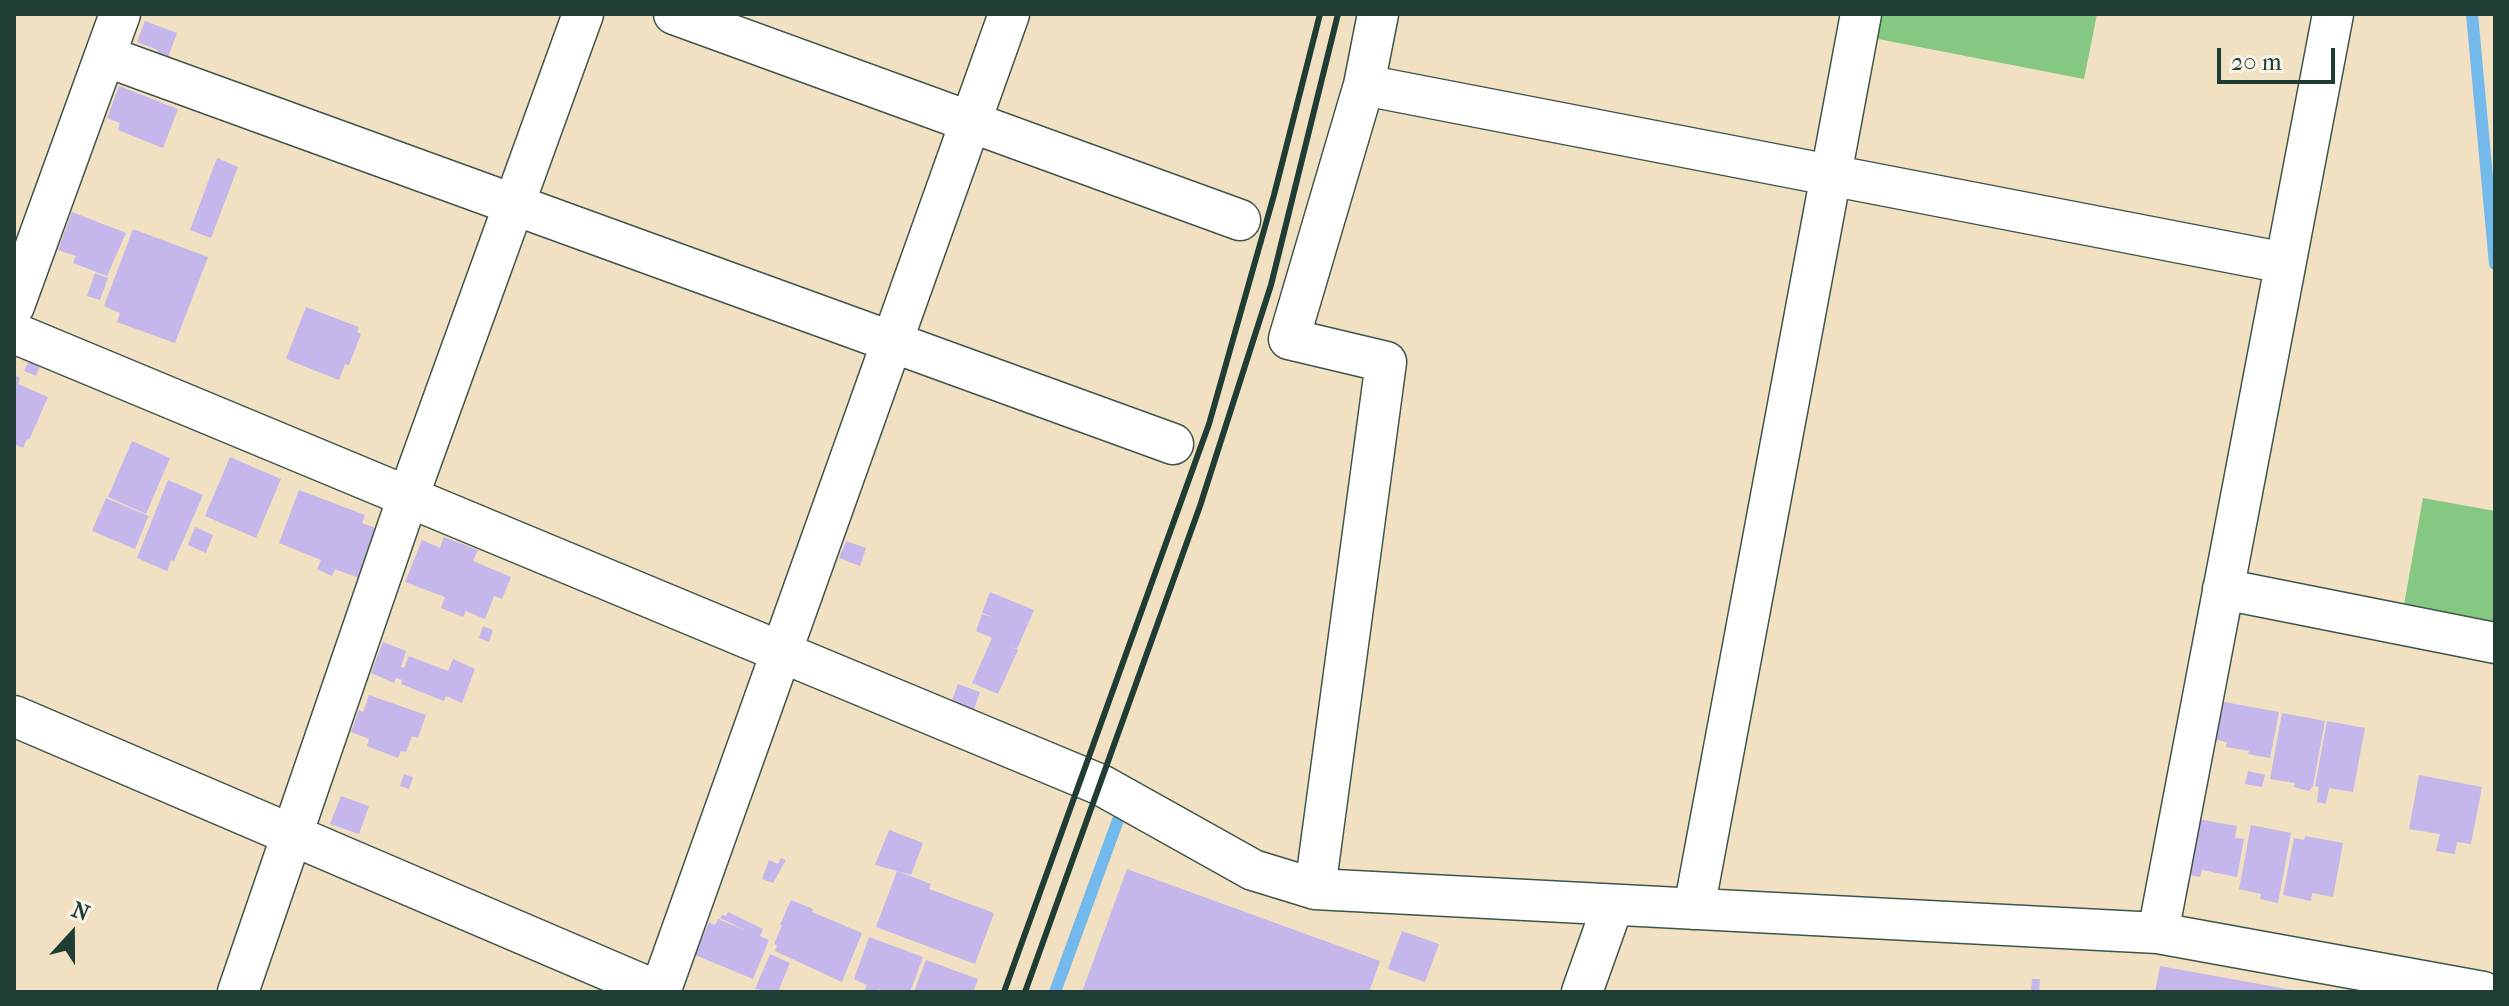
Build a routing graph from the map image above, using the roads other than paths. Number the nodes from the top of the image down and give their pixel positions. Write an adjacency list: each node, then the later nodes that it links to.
1 (120, 14): 8 (street)
2 (583, 14): 12 (street)
3 (674, 14): 10 (street)
4 (1009, 14): 10 (street)
5 (1378, 14): 9 (street)
6 (1861, 14): 11 (street)
7 (2333, 14): 14 (street)
8 (105, 56): 12 (street); 15 (street)
9 (1364, 85): 11 (street); 25 (street)
10 (970, 122): 13 (street); 17 (street)
11 (1831, 175): 14 (street); 27 (street)
12 (514, 205): 17 (street); 19 (street)
13 (1240, 220)
14 (2285, 263): 20 (street)
15 (14, 306)
16 (14, 333): 19 (street)
17 (892, 341): 18 (street); 22 (street)
18 (1173, 444)
19 (408, 497): 22 (street); 24 (street)
20 (2223, 589): 21 (street); 28 (street)
21 (2495, 643)
22 (780, 652): 25 (street); 30 (street)
23 (14, 716): 24 (street)
24 (292, 835): 29 (street); 30 (street)
25 (1315, 889): 26 (street)
26 (1613, 905): 27 (street); 31 (street)
27 (1694, 909): 28 (street)
28 (2158, 933): 32 (street)
29 (238, 992)
30 (660, 992)
31 (1582, 992)
32 (2483, 992)

